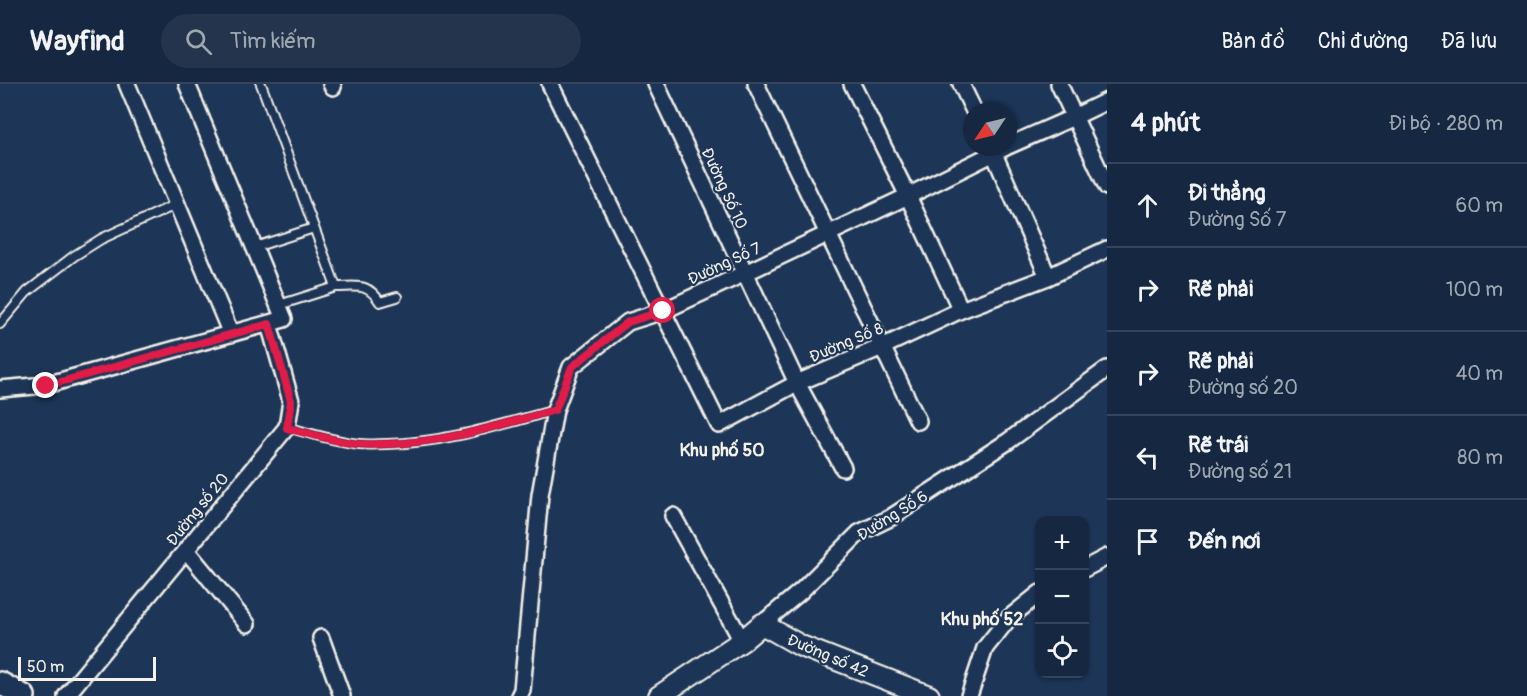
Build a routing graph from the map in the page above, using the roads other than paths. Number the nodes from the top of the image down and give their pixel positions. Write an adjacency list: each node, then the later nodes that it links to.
1 (127, 84): 18 (street)
2 (187, 84): 21 (street)
3 (261, 84): 19 (lane)
4 (550, 84): 29 (street)
5 (656, 84): 23 (street, Đường Số 10)
6 (756, 84): 20 (street)
7 (852, 84): 17 (street)
8 (961, 84): 11 (street)
9 (1059, 84): 12 (street)
10 (1107, 101): 12 (street, Đường Số 7)
11 (970, 102)
12 (1074, 117): 13 (street, Đường Số 7); 16 (street)
13 (1017, 141)
14 (984, 156): 17 (street, Đường Số 7)
15 (1002, 156): 24 (street)
16 (1107, 187)
17 (908, 196): 20 (street, Đường Số 7); 28 (street)
18 (177, 204): 30 (lane); 32 (street)
19 (314, 228): 21 (lane); 25 (lane)
20 (828, 233): 23 (street, Đường Số 7); 33 (street)
21 (255, 247): 27 (street)
22 (1107, 249): 24 (street, Đường Số 8)
23 (745, 273): 29 (street, Đường Số 7); 35 (street, Đường Số 10)
24 (1048, 277): 28 (street, Đường Số 8)
25 (336, 287): 26 (lane); 27 (lane)
26 (397, 297)
27 (279, 305): 31 (street)
28 (961, 310): 33 (street, Đường Số 8)
29 (663, 311): 35 (street, Đường Số 8); 37 (street, Đường Số 7)
30 (0, 324)
31 (269, 324): 32 (street); 39 (street)
32 (231, 334): 36 (street)
33 (882, 347): 35 (street, Đường Số 8); 38 (street)
34 (1107, 369): 47 (street, Đường Số 6)
35 (797, 383): 40 (street, Đường Số 10)
36 (0, 389)
37 (555, 410): 39 (lane); 54 (street, Đường Số 7)
38 (918, 421)
39 (287, 428): 42 (street, Đường số 20)
40 (843, 468)
41 (673, 516): 49 (street)
42 (186, 550): 46 (street); 52 (street, Đường số 20)
43 (1107, 557): 44 (street)
44 (1089, 566)
45 (1035, 597): 57 (street)
46 (247, 624)
47 (762, 624): 49 (street, Đường Số 6); 56 (street, Đường số 42)
48 (321, 638): 53 (street)
49 (742, 641): 55 (street, Đường Số 6)
50 (0, 683): 51 (main road)
51 (24, 696)
52 (66, 696)
53 (342, 696)
54 (519, 696)
55 (659, 696)
56 (929, 696)
57 (969, 696)

